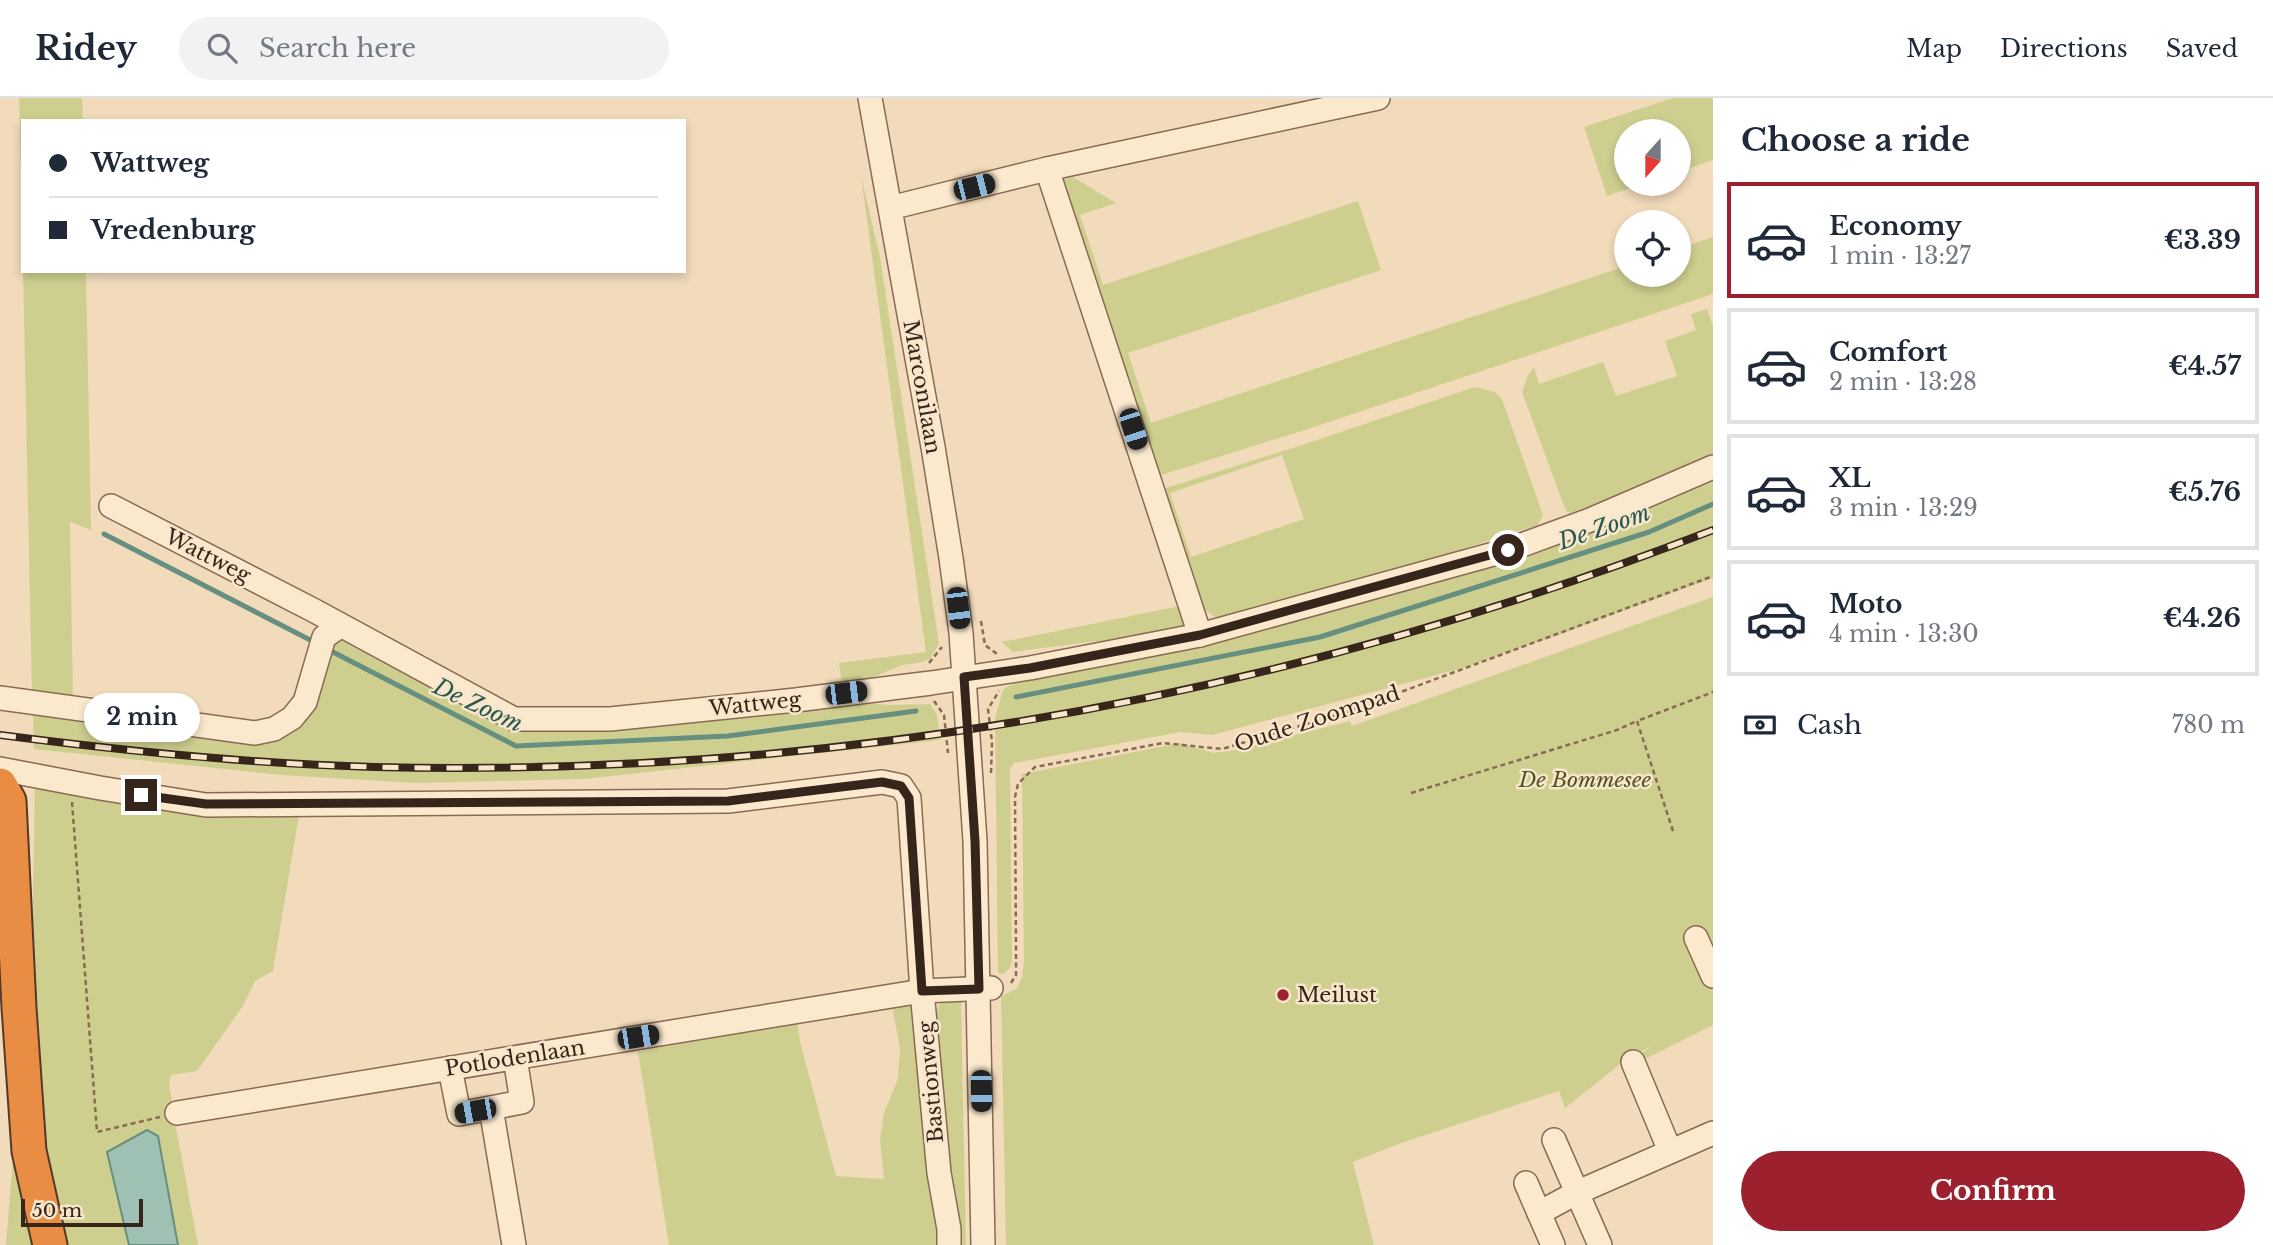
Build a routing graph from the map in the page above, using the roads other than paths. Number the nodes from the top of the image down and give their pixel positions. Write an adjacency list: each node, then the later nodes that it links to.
1 (870, 98): 4 (street, Marconilaan)
2 (1378, 98): 3 (street)
3 (1047, 169): 4 (street); 8 (street)
4 (890, 205): 9 (street, Marconilaan)
5 (1713, 467): 8 (street, Wattweg)
6 (111, 506): 7 (street, Wattweg)
7 (332, 631): 9 (street, Wattweg); 10 (street)
8 (1200, 635): 9 (street, Wattweg)
9 (964, 677): 15 (street, Marconilaan)
10 (0, 698)
11 (0, 769): 16 (street, Bastionweg)
12 (5, 793): 28 (highway)
13 (1696, 939): 14 (street)
14 (1713, 976)
15 (985, 988): 16 (street, Potlodenlaan); 31 (street, Marconilaan)
16 (922, 991): 17 (street, Potlodenlaan); 30 (street, Bastionweg)
17 (515, 1058): 19 (street, Potlodenlaan); 20 (street)
18 (1633, 1062): 24 (street)
19 (450, 1068): 20 (street); 21 (street, Potlodenlaan)
20 (491, 1108): 29 (street)
21 (177, 1113)
22 (1713, 1133): 24 (street)
23 (1554, 1140): 26 (street)
24 (1670, 1151): 26 (street)
25 (1525, 1183): 27 (street)
26 (1576, 1194): 27 (street); 33 (street)
27 (1539, 1213): 32 (street)
28 (50, 1245)
29 (514, 1245)
30 (949, 1245)
31 (983, 1245)
32 (1553, 1245)
33 (1600, 1245)

